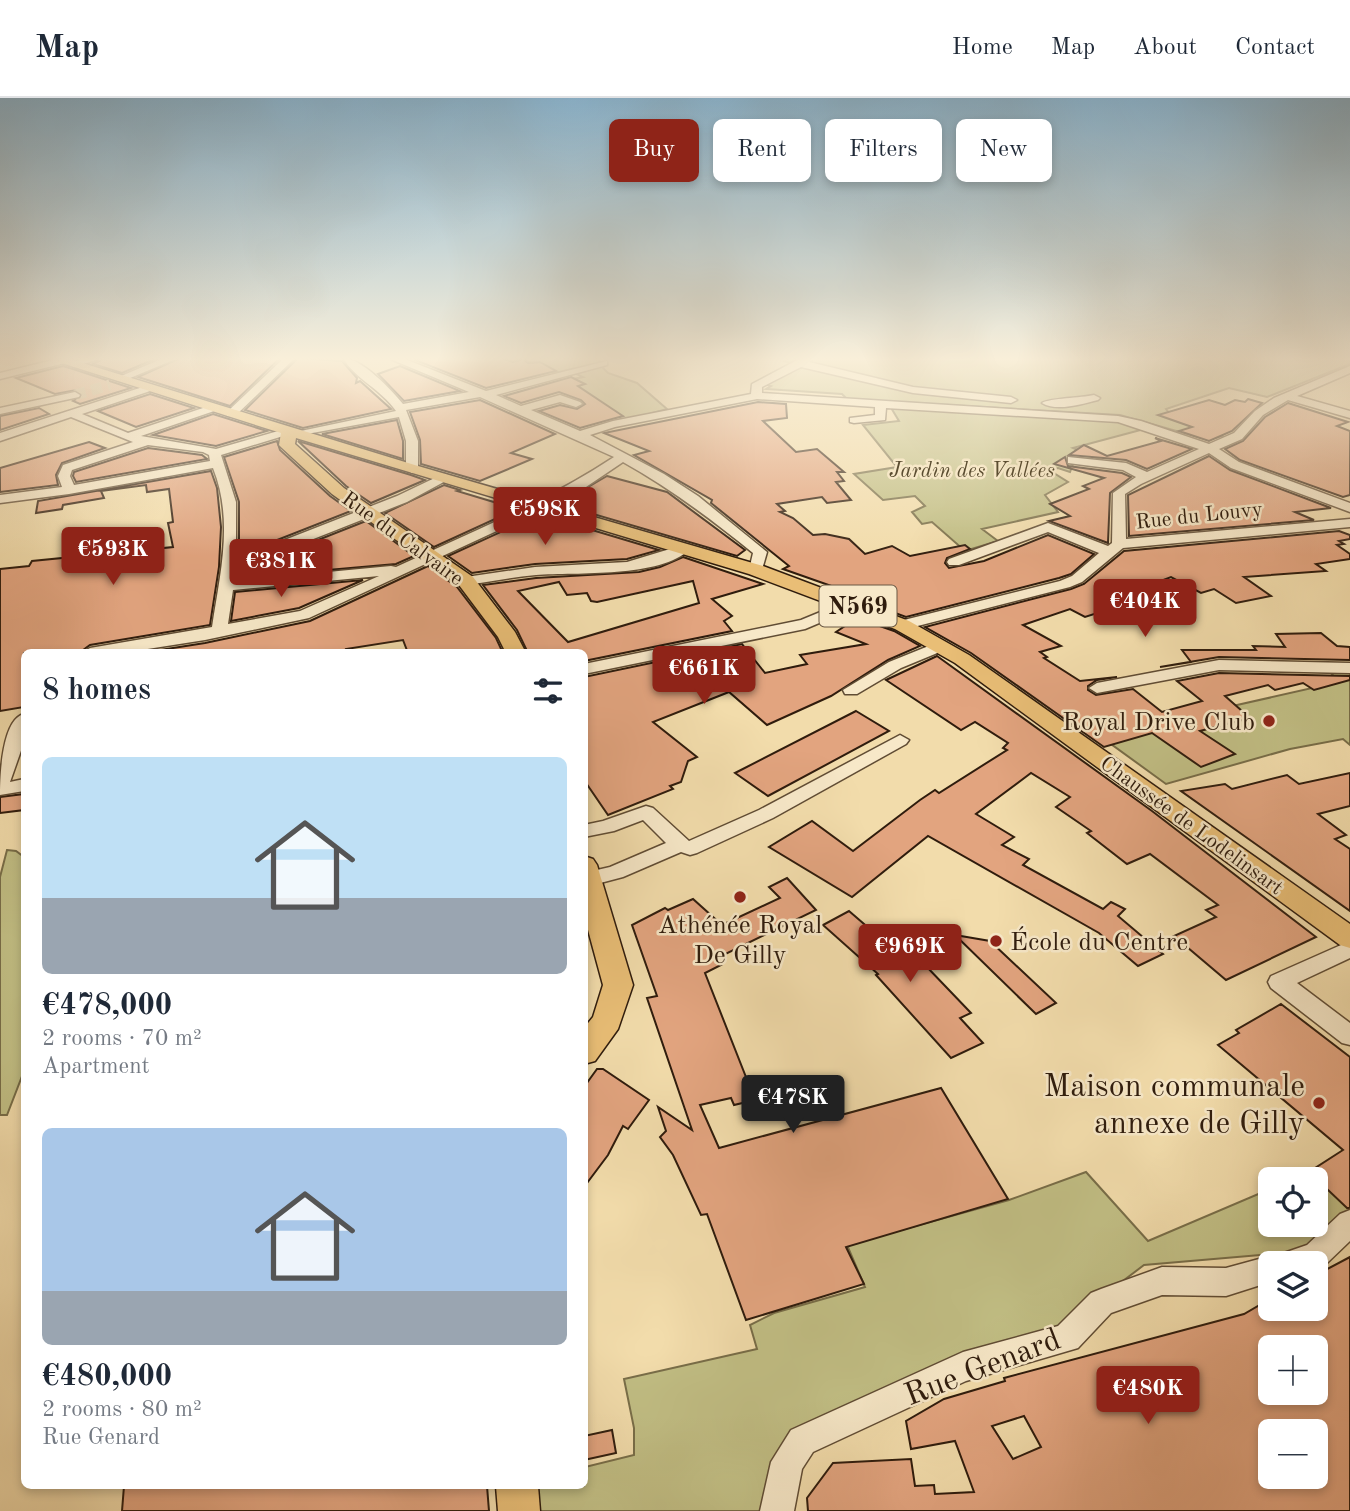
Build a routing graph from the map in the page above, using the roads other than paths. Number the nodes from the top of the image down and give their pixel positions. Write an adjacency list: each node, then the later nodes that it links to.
1 (41, 424): 13 (street)
2 (95, 424): 14 (street)
3 (167, 424): 14 (street)
4 (266, 424): 11 (main road, Chaussée de Lodelinsart / N569)
5 (336, 424): 11 (street)
6 (406, 424): 20 (street)
7 (550, 424): 12 (street)
8 (614, 424): 12 (street)
9 (1140, 424): 16 (street)
10 (1249, 424): 16 (street)
11 (295, 432): 18 (street); 20 (main road, Chaussée de Lodelinsart / N569); 27 (main road, Rue du Calvaire)
12 (576, 436): 17 (street)
13 (0, 437)
14 (127, 438): 15 (street)
15 (147, 441): 18 (street); 23 (street)
16 (1211, 449): 21 (street); 26 (street)
17 (622, 457): 25 (street); 35 (street)
18 (216, 458): 23 (street); 33 (street)
19 (1072, 460): 21 (street)
20 (412, 469): 22 (main road, Chaussée de Lodelinsart / N569)
21 (1147, 477): 29 (street)
22 (445, 478): 25 (main road, Chaussée de Lodelinsart / N569); 27 (street)
23 (69, 490): 24 (street)
24 (0, 499)
25 (539, 506): 30 (main road, Chaussée de Lodelinsart / N569); 31 (street)
26 (1350, 508)
27 (368, 513): 31 (main road, Rue du Calvaire); 33 (street)
28 (1350, 523): 29 (street, Rue du Louvy)
29 (1114, 548): 32 (street); 39 (street, Rue du Louvy)
30 (683, 549): 35 (main road, Chaussée de Lodelinsart / N569); 36 (street)
31 (431, 558): 34 (street); 36 (main road, Rue du Calvaire)
32 (954, 562)
33 (227, 568): 37 (street)
34 (406, 568): 37 (street); 40 (street)
35 (756, 570): 38 (main road, Chaussée de Lodelinsart / N569)
36 (466, 582): 43 (main road, Rue du Calvaire)
37 (225, 586): 40 (street)
38 (852, 604): 39 (main road, Chaussée de Lodelinsart / N569); 44 (street)
39 (902, 625): 41 (main road, Chaussée de Lodelinsart / N569)
40 (219, 630): 42 (street)
41 (941, 646): 47 (street); 57 (main road, Chaussée de Lodelinsart / N569)
42 (116, 649)
43 (514, 649)
44 (588, 668)
45 (1350, 668): 46 (street)
46 (1097, 688)
47 (851, 690)
48 (21, 727): 50 (street)
49 (900, 740): 54 (street)
50 (0, 783)
51 (21, 786): 52 (street)
52 (0, 789)
53 (588, 830): 54 (street)
54 (680, 845): 55 (street)
55 (588, 872)
56 (588, 876): 60 (main road)
57 (1350, 938)
58 (1350, 949): 59 (street)
59 (1350, 1036)
60 (588, 1047)
61 (1350, 1223): 62 (street)
62 (1321, 1251)
63 (1258, 1273): 66 (street, Rue Genard)
64 (517, 1489): 65 (main road)
65 (519, 1511)
66 (777, 1511)

